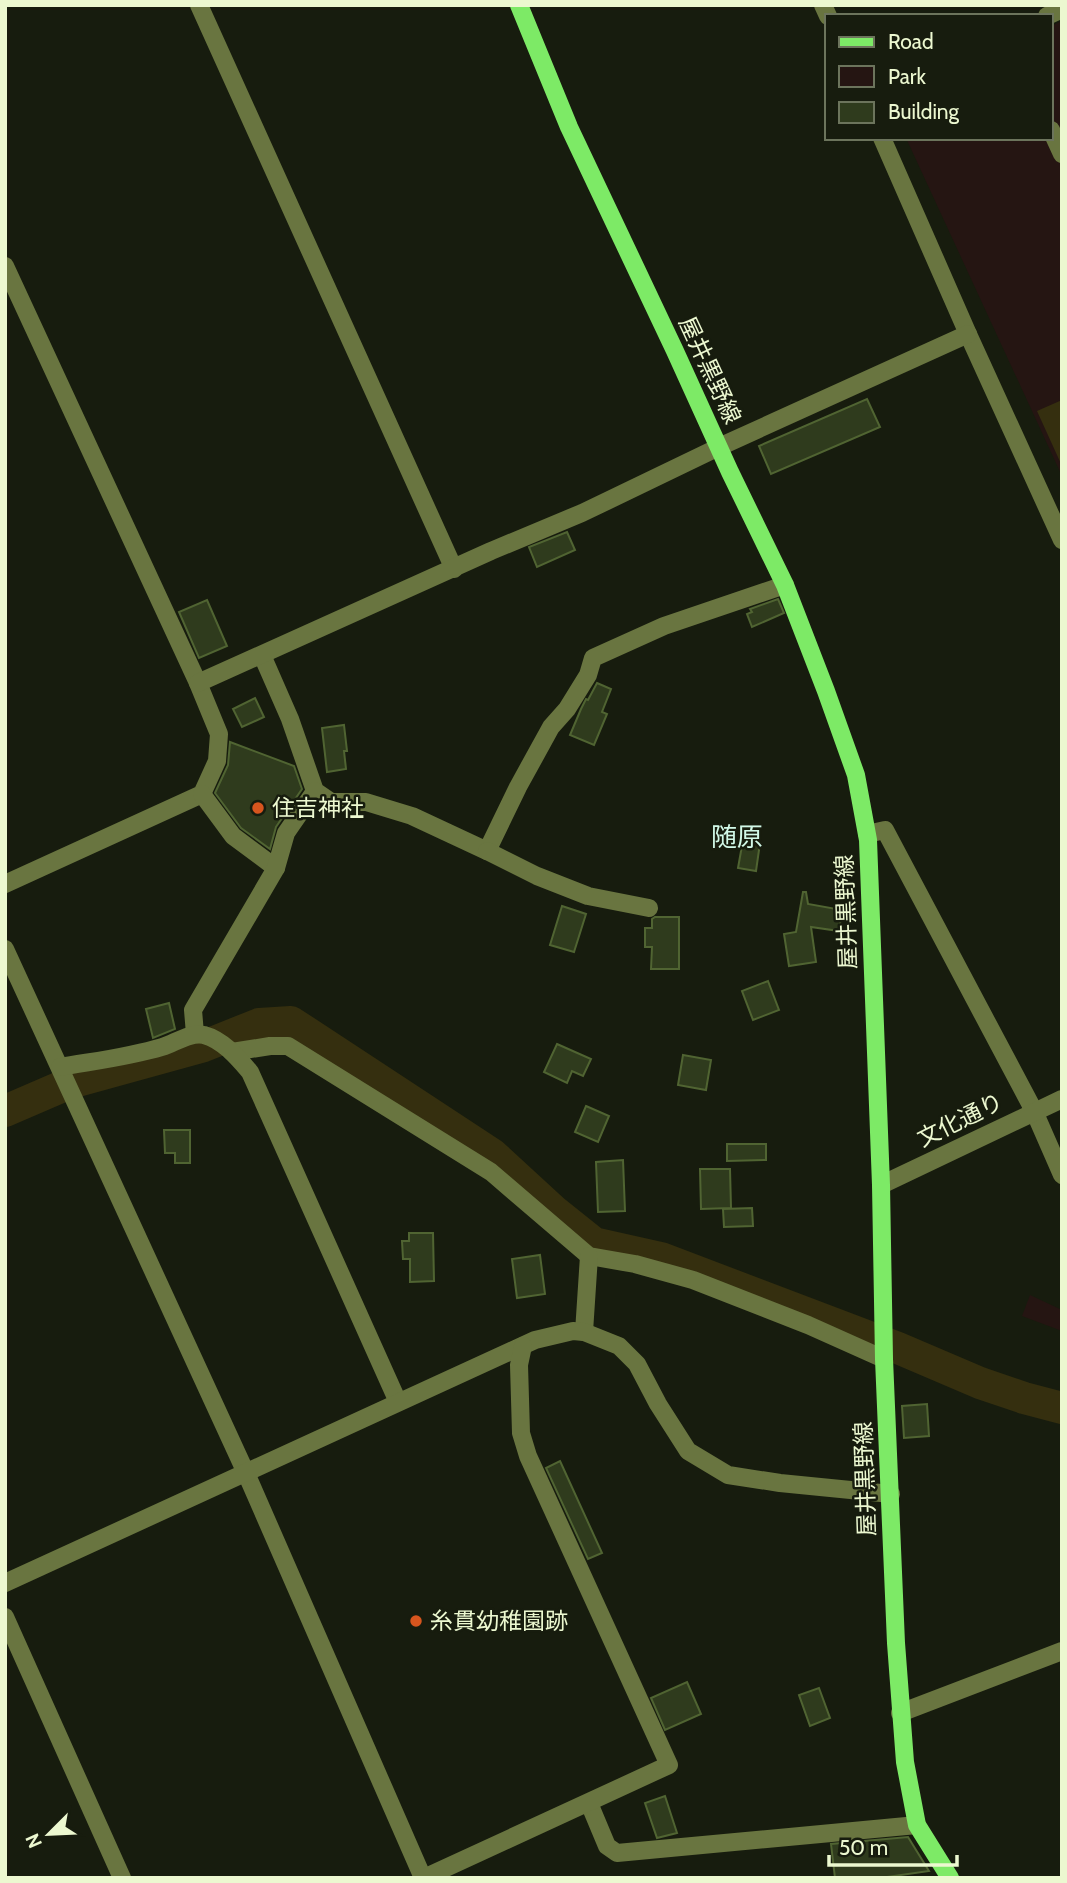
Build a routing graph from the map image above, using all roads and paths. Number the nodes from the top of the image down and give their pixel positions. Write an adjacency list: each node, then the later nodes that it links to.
1 (200, 5): 10 (street)
2 (519, 5): 8 (main road, 屋井黒野線)
3 (1053, 134): 5 (street)
4 (883, 140): 7 (street)
5 (1062, 154)
6 (5, 266): 13 (street)
7 (968, 334): 8 (street); 9 (street)
8 (719, 447): 10 (street); 11 (main road, 屋井黒野線)
9 (1062, 540)
10 (454, 569): 12 (street)
11 (785, 585): 16 (main road, 屋井黒野線); 17 (street)
12 (262, 655): 13 (street); 14 (street)
13 (198, 683): 15 (street)
14 (315, 791): 17 (street); 18 (street)
15 (202, 794): 18 (street); 19 (street)
16 (867, 834): 26 (street); 28 (main road, 屋井黒野線)
17 (487, 851): 20 (street)
18 (276, 868): 22 (street)
19 (5, 884)
20 (649, 908)
21 (5, 949): 24 (street)
22 (195, 1034): 23 (street); 24 (street)
23 (232, 1052): 29 (street); 33 (street)
24 (60, 1067): 34 (street)
25 (1062, 1099): 26 (street, 文化通り)
26 (1034, 1111): 27 (street); 28 (street, 文化通り)
27 (1062, 1175)
28 (881, 1185): 32 (main road, 屋井黒野線)
29 (589, 1256): 30 (street); 32 (street)
30 (584, 1332): 31 (street); 35 (street)
31 (523, 1346): 33 (street); 40 (street)
32 (884, 1359): 35 (main road, 屋井黒野線)
33 (398, 1402): 34 (street)
34 (246, 1473): 36 (street); 43 (street)
35 (891, 1494): 39 (main road, 屋井黒野線)
36 (5, 1583)
37 (5, 1617): 42 (street)
38 (1062, 1651): 39 (street)
39 (900, 1713): 41 (main road, 屋井黒野線)
40 (589, 1803): 41 (street); 43 (street)
41 (917, 1825): 44 (main road, 屋井黒野線)
42 (122, 1878)
43 (424, 1878)
44 (950, 1878)

